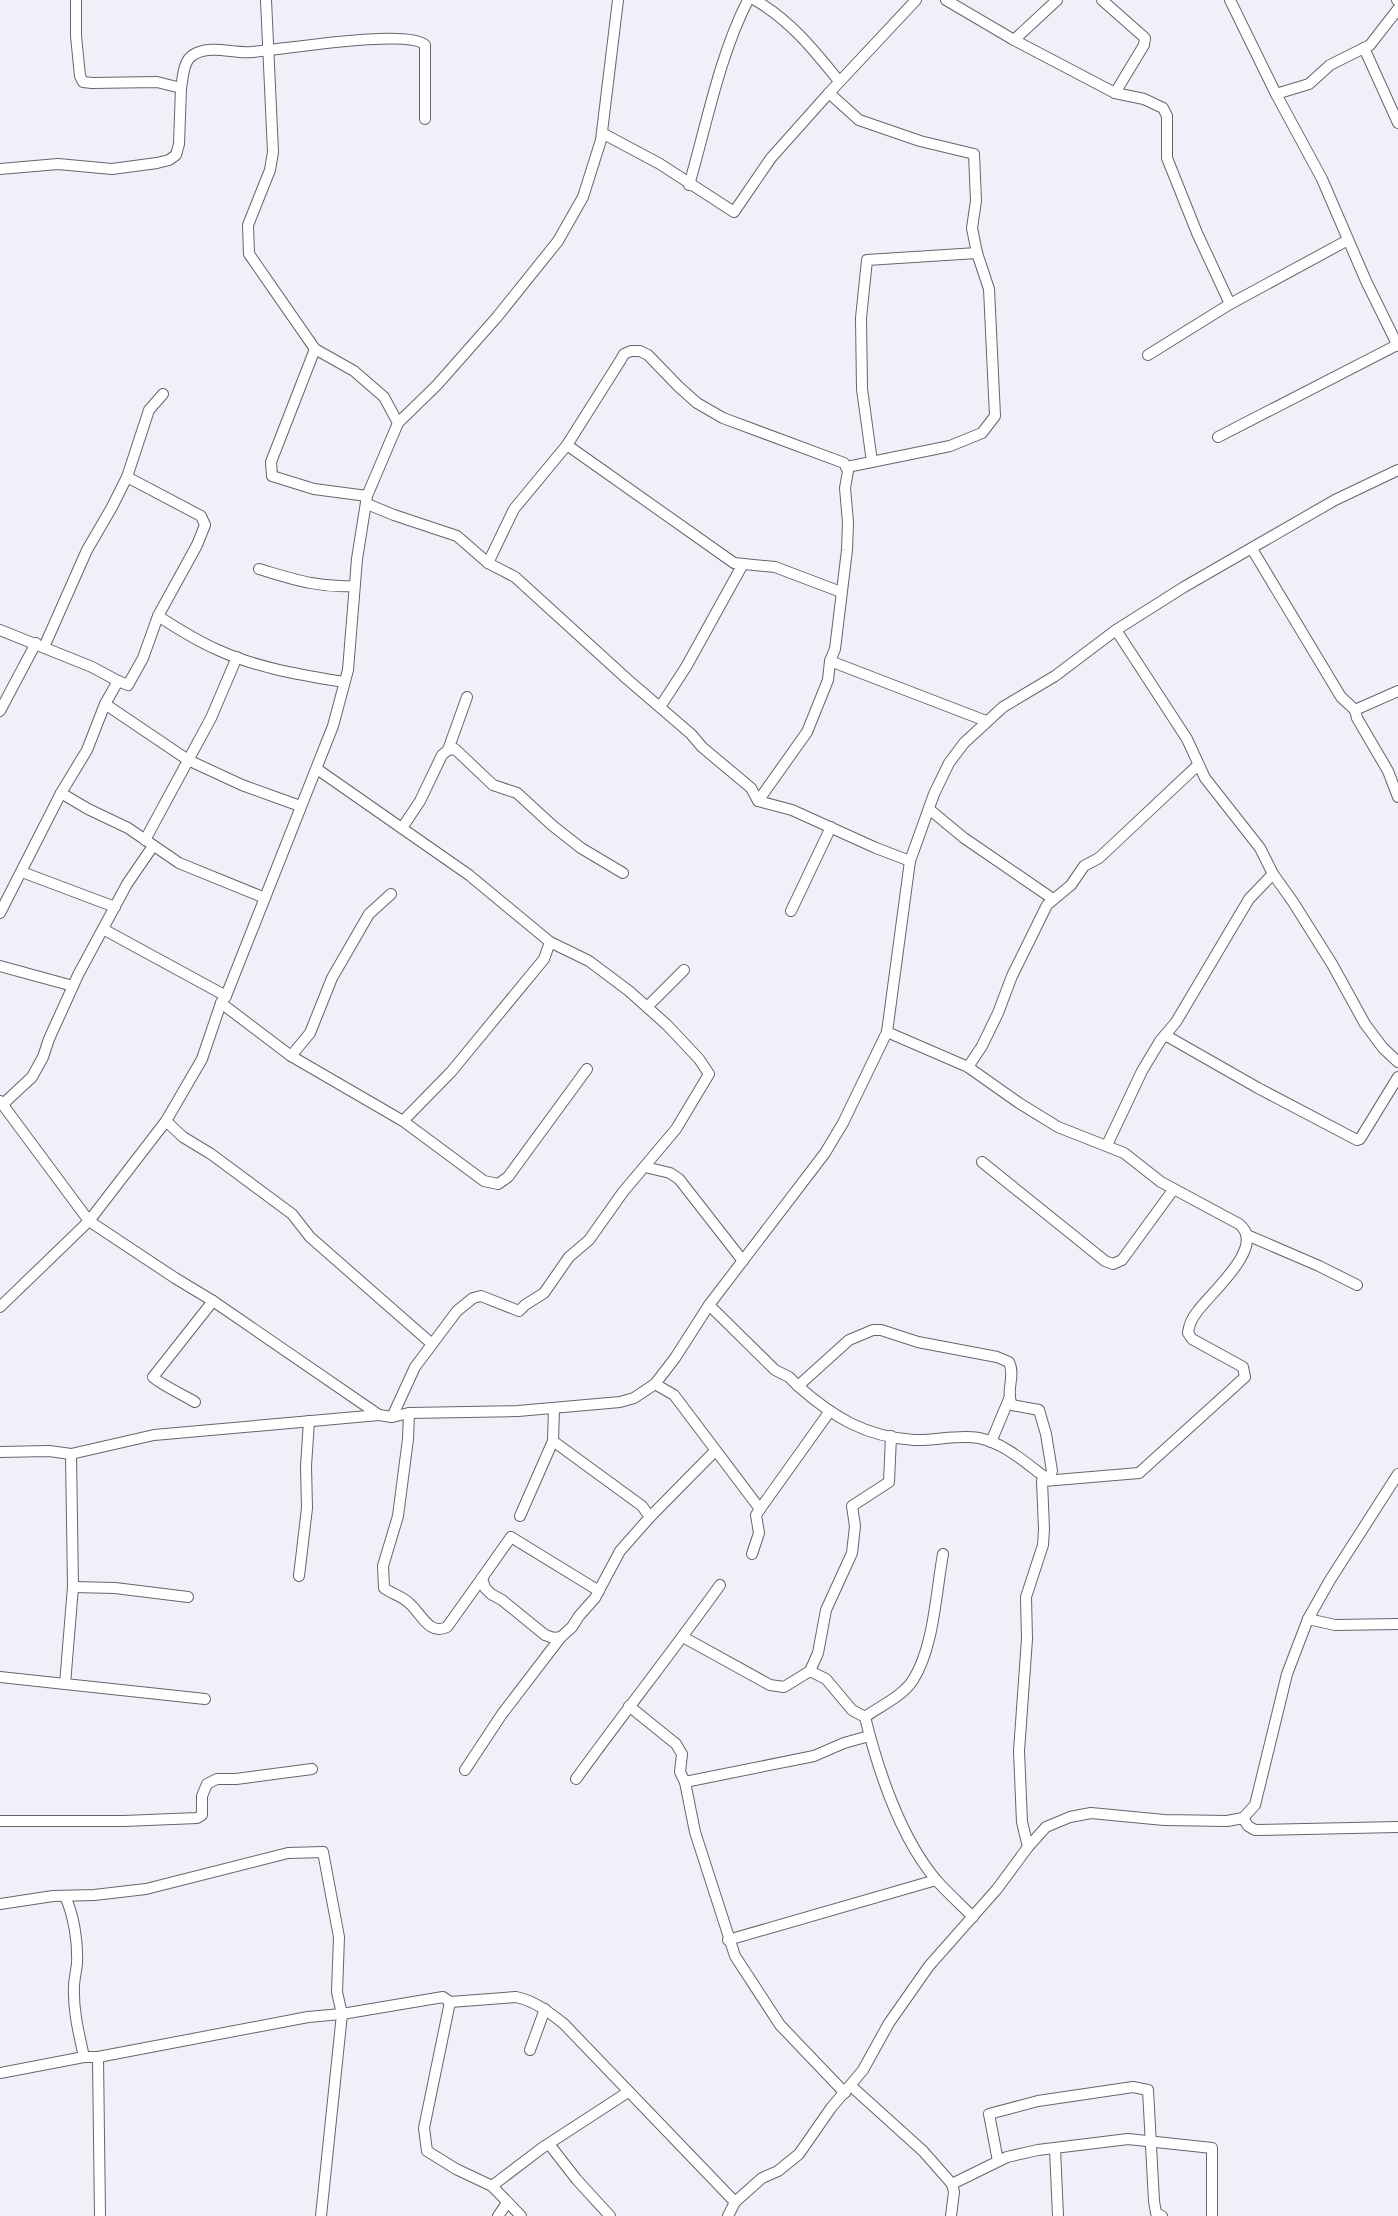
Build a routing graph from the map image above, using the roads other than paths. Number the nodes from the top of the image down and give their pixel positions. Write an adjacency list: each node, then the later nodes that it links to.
1 (76, 0): 16 (street)
2 (266, 0): 14 (street)
3 (618, 0): 22 (street)
4 (748, 0): 24 (street)
5 (755, 0): 15 (street)
6 (916, 0): 15 (street)
7 (1057, 0): 12 (street)
8 (1102, 0): 18 (street)
9 (1230, 0): 19 (street)
10 (954, 2): 12 (street)
11 (1398, 9): 13 (street)
12 (1014, 40): 18 (street)
13 (1364, 48): 19 (street); 21 (street)
14 (269, 51): 16 (street); 20 (street); 29 (street)
15 (840, 81): 17 (street)
16 (181, 88): 23 (street)
17 (829, 93): 24 (street); 26 (street)
18 (1114, 93): 27 (street)
19 (1276, 94): 25 (street)
20 (424, 119)
21 (1398, 123)
22 (602, 133): 24 (street); 32 (street)
23 (0, 169)
24 (689, 184)
25 (1348, 240): 27 (street); 28 (street)
26 (977, 253): 35 (street); 35 (street)
27 (1230, 304): 30 (street)
28 (1398, 345): 33 (street)
29 (315, 349): 32 (street); 39 (street)
30 (1148, 355)
31 (163, 394): 38 (street)
32 (398, 423): 39 (street)
33 (1218, 438)
34 (567, 445): 36 (street); 41 (street); 42 (street)
35 (872, 462): 36 (street)
36 (847, 467): 45 (street)
37 (1398, 470): 40 (street)
38 (127, 477): 46 (street); 49 (street)
39 (367, 500): 41 (street); 44 (street)
40 (1252, 549): 48 (street); 58 (street)
41 (488, 563): 57 (street)
42 (742, 564): 45 (street); 57 (street)
43 (259, 569): 44 (street)
44 (354, 586): 53 (street)
45 (841, 592): 51 (street)
46 (158, 616): 50 (street); 52 (street)
47 (0, 630): 49 (street)
48 (1116, 630): 60 (street); 63 (street)
49 (40, 645): 52 (street); 59 (street)
50 (237, 657): 53 (street); 62 (street)
51 (830, 661): 60 (street); 67 (street)
52 (118, 681): 56 (street)
53 (344, 682): 64 (street)
54 (1398, 691): 58 (street)
55 (467, 697): 61 (street)
56 (105, 704): 62 (street); 65 (street)
57 (660, 707): 67 (street)
58 (1356, 710): 66 (street)
59 (0, 711)
60 (986, 721): 69 (street)
61 (448, 750): 71 (street); 75 (street)
62 (188, 760): 68 (street); 72 (street)
63 (1198, 765): 76 (street); 79 (street)
64 (317, 769): 68 (street); 71 (street)
65 (61, 793): 72 (street); 74 (street)
66 (1398, 796)
67 (758, 801): 70 (street)
68 (300, 806): 78 (street)
69 (929, 809): 73 (street); 79 (street)
70 (831, 827): 73 (street); 81 (street)
71 (402, 828): 84 (street)
72 (149, 843): 78 (street); 80 (street)
73 (910, 861): 90 (street)
74 (22, 872): 80 (street); 82 (street)
75 (623, 873)
76 (1273, 874): 91 (street); 93 (street)
77 (391, 894): 92 (street)
78 (264, 898): 88 (street)
79 (1053, 899): 94 (street)
80 (115, 907): 83 (street)
81 (791, 911)
82 (0, 913)
83 (103, 930): 87 (street); 88 (street)
84 (550, 942): 89 (street); 99 (street)
85 (0, 966): 87 (street)
86 (684, 970): 89 (street)
87 (74, 986): 97 (street)
88 (223, 1000): 92 (street); 98 (street)
89 (647, 1007): 102 (street)
90 (887, 1032): 94 (street); 106 (street)
91 (1165, 1035): 96 (street); 100 (street)
92 (291, 1056): 99 (street)
93 (1398, 1062)
94 (968, 1067): 100 (street)
95 (587, 1069): 99 (street)
96 (1398, 1077)
97 (2, 1103): 104 (street)
98 (166, 1121): 104 (street); 111 (street)
99 (403, 1121)
100 (1107, 1145): 103 (street)
101 (982, 1162): 103 (street)
102 (645, 1167): 106 (street); 111 (street)
103 (1173, 1190): 105 (street)
104 (89, 1221): 108 (street); 110 (street)
105 (1247, 1235): 107 (street); 129 (street)
106 (743, 1261): 109 (street)
107 (1357, 1285)
108 (213, 1301): 115 (street); 119 (street)
109 (709, 1305): 112 (street); 113 (street)
110 (0, 1307)
111 (432, 1344): 120 (street)
112 (655, 1384): 116 (street); 125 (street)
113 (798, 1386): 114 (street); 117 (street)
114 (1009, 1399): 124 (street); 129 (street)
115 (195, 1402)
116 (554, 1408): 118 (street); 123 (street)
117 (830, 1411): 122 (street); 130 (street)
118 (409, 1413): 120 (street); 136 (street)
119 (379, 1415): 120 (street); 121 (street)
120 (392, 1417)
121 (309, 1421): 127 (street); 135 (street)
122 (891, 1436): 124 (street); 145 (street)
123 (553, 1441): 131 (street); 132 (street)
124 (991, 1442): 129 (street)
125 (715, 1451): 130 (street); 132 (street)
126 (0, 1452): 127 (street)
127 (71, 1454): 138 (street)
128 (1398, 1474): 141 (street)
129 (1044, 1480): 159 (street)
130 (760, 1509): 133 (street)
131 (520, 1516)
132 (650, 1517): 139 (street)
133 (752, 1554)
134 (943, 1554): 150 (street)
135 (299, 1576)
136 (482, 1578): 139 (street); 143 (street)
137 (720, 1585): 144 (street)
138 (74, 1587): 140 (street); 147 (street)
139 (599, 1591): 143 (street)
140 (188, 1597)
141 (1308, 1619): 142 (street); 156 (street)
142 (1398, 1624)
143 (561, 1637): 153 (street)
144 (683, 1637): 145 (street); 149 (street)
145 (810, 1671): 150 (street)
146 (0, 1677): 147 (street)
147 (65, 1684): 148 (street)
148 (205, 1700)
149 (629, 1706): 154 (street); 155 (street)
150 (865, 1717): 151 (street)
151 (869, 1736): 155 (street); 160 (street)
152 (312, 1769): 157 (street)
153 (465, 1770)
154 (576, 1779)
155 (685, 1782): 164 (street)
156 (1243, 1818): 158 (street); 159 (street)
157 (0, 1821)
158 (1398, 1827)
159 (1028, 1846): 163 (street)
160 (936, 1880): 163 (street); 164 (street)
161 (65, 1896): 162 (street); 167 (street); 169 (street)
162 (0, 1904)
163 (973, 1917): 172 (street)
164 (728, 1940): 172 (street)
165 (450, 2002): 166 (street); 167 (street); 179 (street)
166 (545, 2009): 168 (street); 173 (street)
167 (342, 2014): 170 (street); 183 (street)
168 (530, 2050)
169 (84, 2057): 170 (street); 171 (street)
170 (98, 2057): 182 (street)
171 (0, 2073)
172 (848, 2089): 178 (street); 180 (street)
173 (628, 2092): 175 (street); 180 (street)
174 (1150, 2143): 176 (street); 177 (street); 190 (street); 191 (street)
175 (549, 2144): 179 (street); 186 (street)
176 (1055, 2149): 177 (street); 189 (street)
177 (998, 2161): 178 (street)
178 (952, 2184): 188 (street)
179 (492, 2186): 181 (street)
180 (735, 2202): 187 (street)
181 (507, 2203): 184 (street); 185 (street)
182 (100, 2216)
183 (321, 2216)
184 (498, 2216)
185 (521, 2216)
186 (610, 2216)
187 (728, 2216)
188 (951, 2216)
189 (1058, 2216)
190 (1162, 2216)
191 (1212, 2216)

